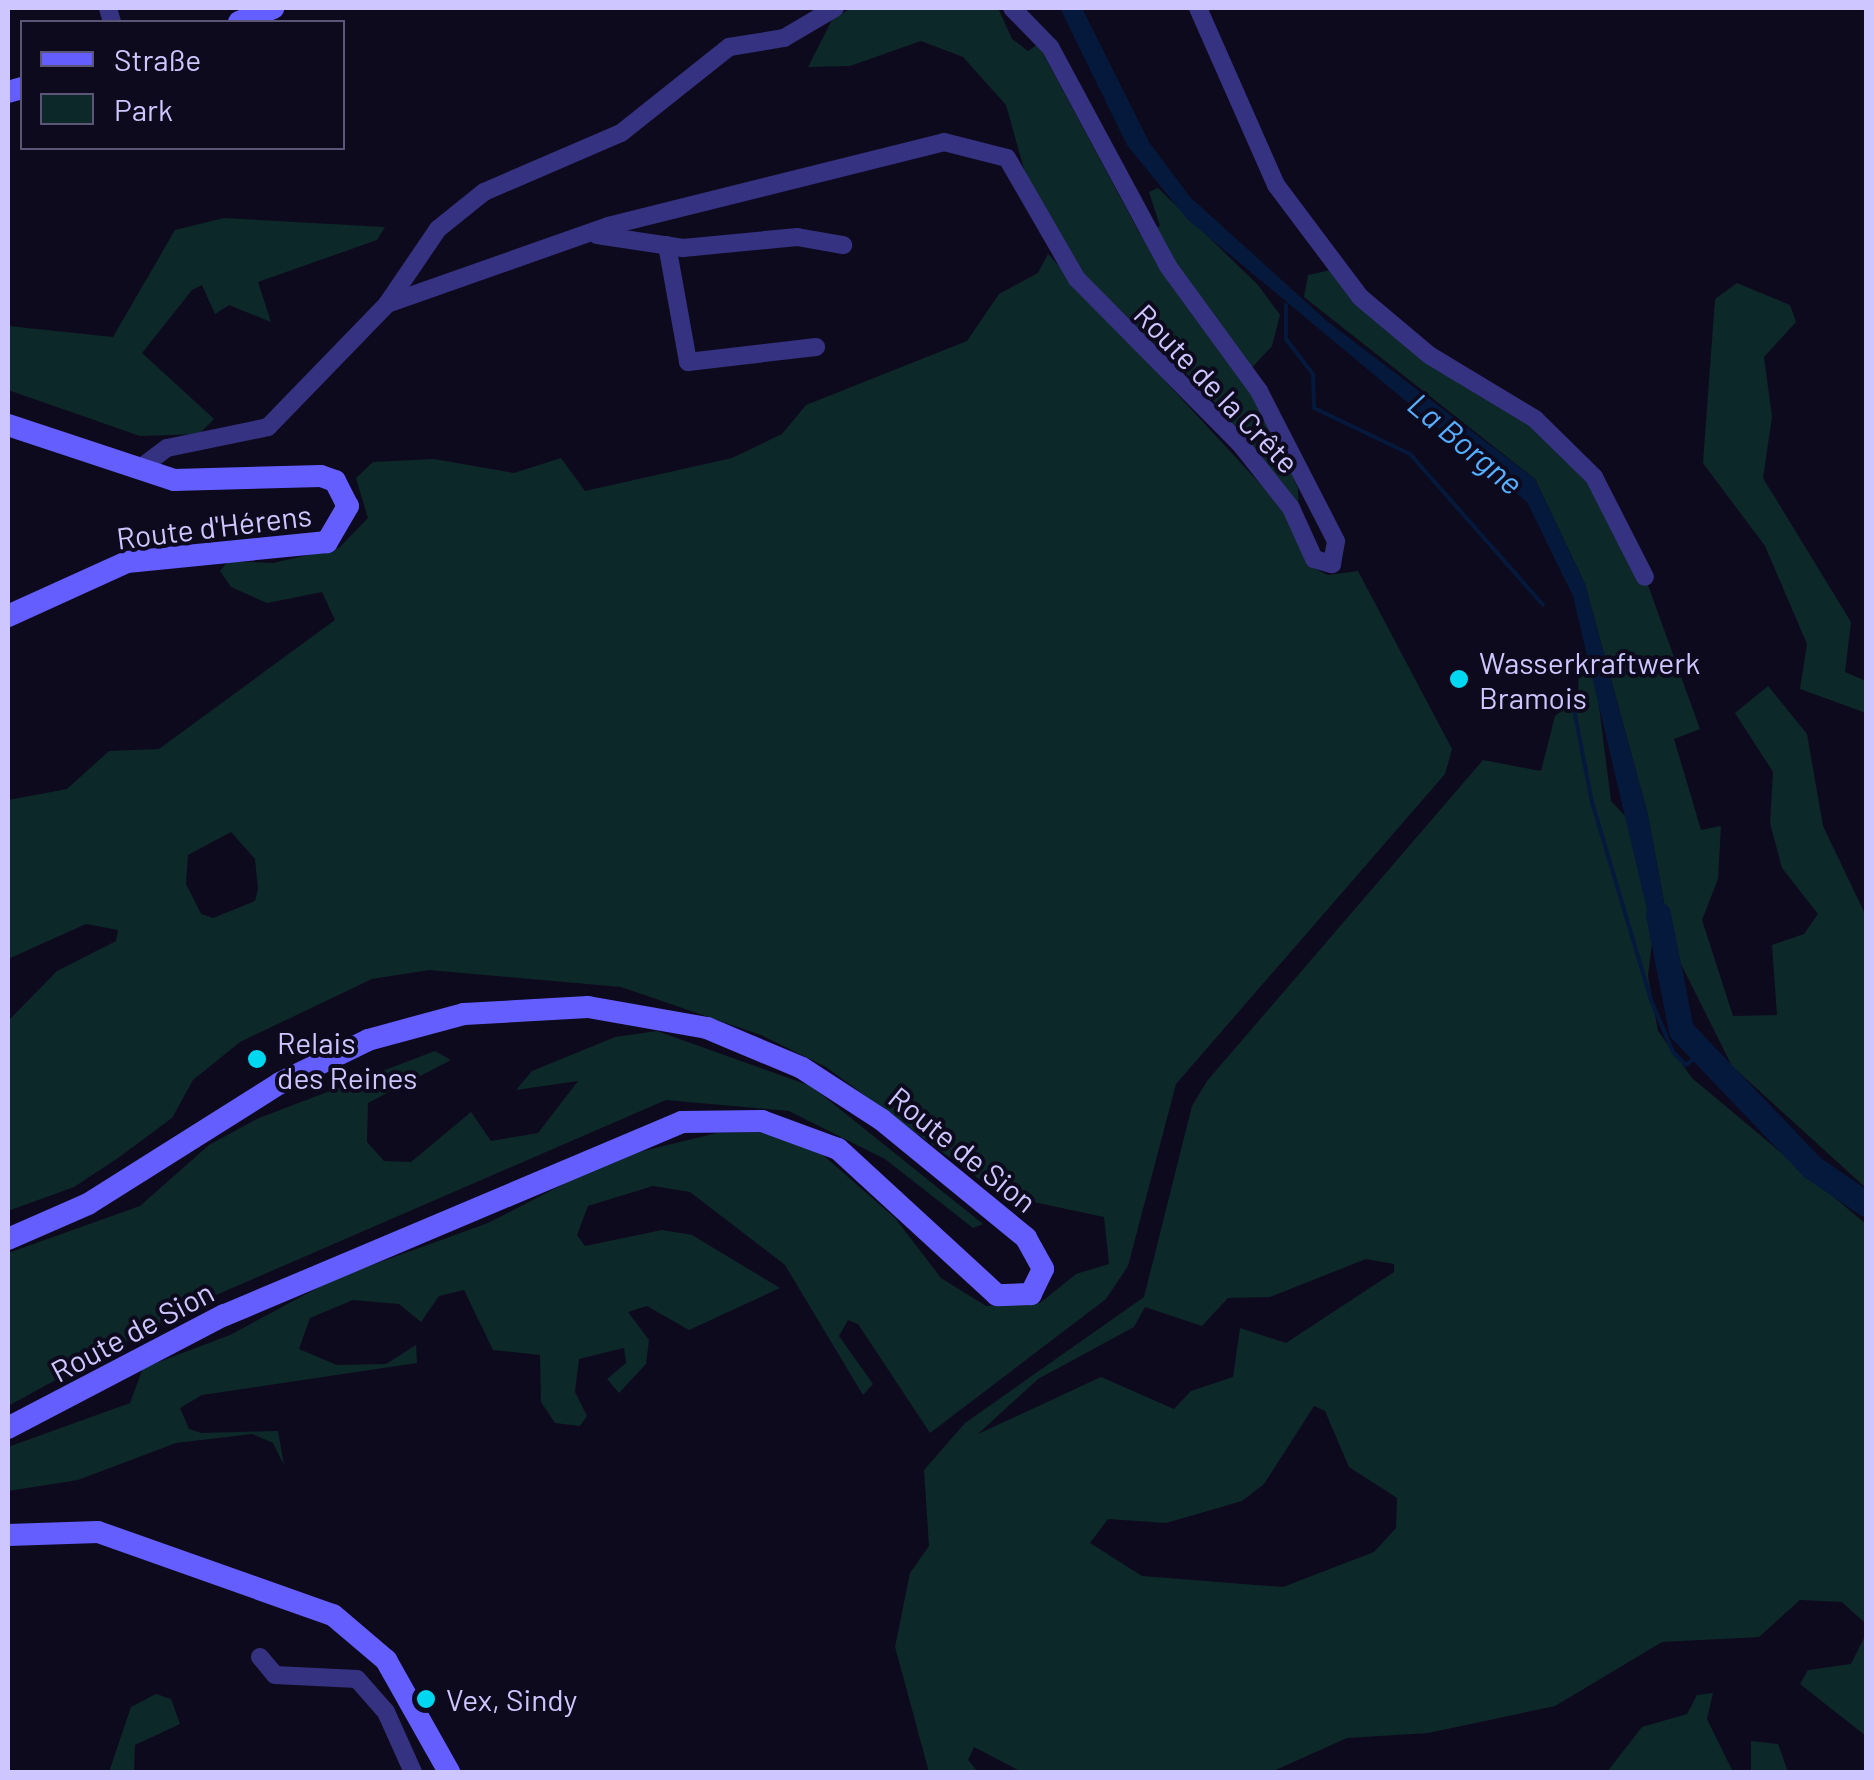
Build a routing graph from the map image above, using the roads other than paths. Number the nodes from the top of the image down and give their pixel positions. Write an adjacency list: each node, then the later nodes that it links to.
1 (273, 8): 5 (main road)
2 (835, 8): 9 (street)
3 (1012, 8): 6 (street, Route de la Crête)
4 (1198, 8): 13 (street)
5 (244, 20)
6 (591, 234): 7 (street, Route de la Crête); 9 (street, Route de la Crête)
7 (667, 245): 8 (street, Route de la Crête); 10 (street)
8 (843, 246)
9 (387, 304): 12 (street, Route de la Crête)
10 (816, 347)
11 (8, 425): 12 (main road, Route d'Hérens)
12 (139, 469): 14 (main road, Route d'Hérens)
13 (1645, 577)
14 (8, 616)
15 (8, 1239): 16 (main road, Route de Sion)
16 (8, 1428)
17 (8, 1534): 20 (main road)
18 (260, 1657): 19 (street)
19 (412, 1772)
20 (448, 1772)

